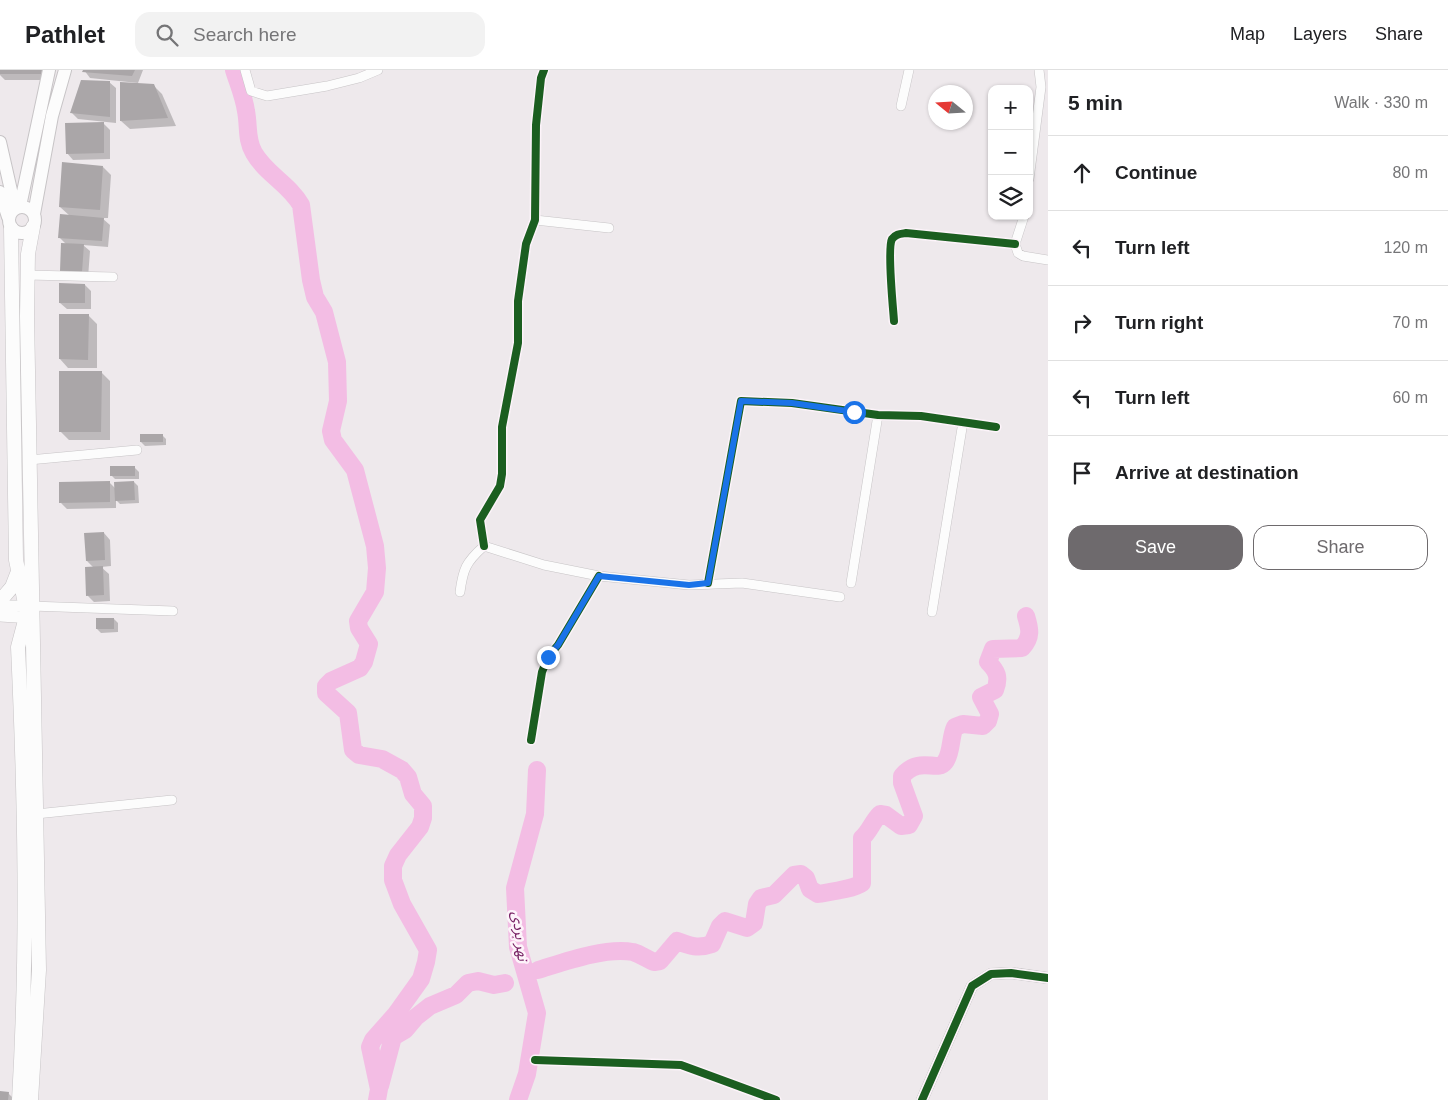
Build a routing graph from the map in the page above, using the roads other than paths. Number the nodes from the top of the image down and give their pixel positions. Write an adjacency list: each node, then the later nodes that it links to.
1 (49, 70): 13 (main road)
2 (65, 70): 16 (main road)
3 (245, 70): 4 (street)
4 (378, 70)
5 (544, 70): 14 (street)
6 (909, 70): 9 (street)
7 (1039, 70): 8 (street)
8 (1044, 89): 10 (street)
9 (901, 106)
10 (1033, 136)
11 (0, 142): 13 (main road)
12 (0, 192): 13 (main road)
13 (13, 215): 16 (main road); 16 (main road); 19 (main road)
14 (535, 220): 17 (street); 29 (street)
15 (1023, 220): 18 (street)
16 (34, 221): 21 (main road)
17 (609, 228)
18 (1015, 244): 20 (street); 23 (street)
19 (6, 246): 30 (main road)
20 (1048, 260)
21 (27, 275): 22 (street); 28 (main road)
22 (113, 277)
23 (894, 321)
24 (878, 415): 25 (street); 32 (street); 33 (street)
25 (962, 422): 26 (street); 40 (street)
26 (996, 428)
27 (136, 450): 28 (street)
28 (29, 460): 39 (main road)
29 (484, 546): 31 (street); 34 (street)
30 (17, 573): 36 (main road); 39 (main road)
31 (599, 576): 32 (street); 43 (street)
32 (708, 583): 35 (street)
33 (852, 583)
34 (460, 592)
35 (840, 597)
36 (0, 601)
37 (0, 606): 39 (street)
38 (173, 611): 39 (street)
39 (28, 612): 41 (street); 42 (main road)
40 (932, 612)
41 (0, 616)
42 (26, 672): 45 (main road); 46 (main road)
43 (531, 740)
44 (172, 800): 45 (street)
45 (36, 814): 46 (main road)
46 (32, 881): 49 (main road)
47 (1048, 978): 51 (street)
48 (535, 1060): 50 (street)
49 (25, 1097)
50 (776, 1100)
51 (922, 1100)

